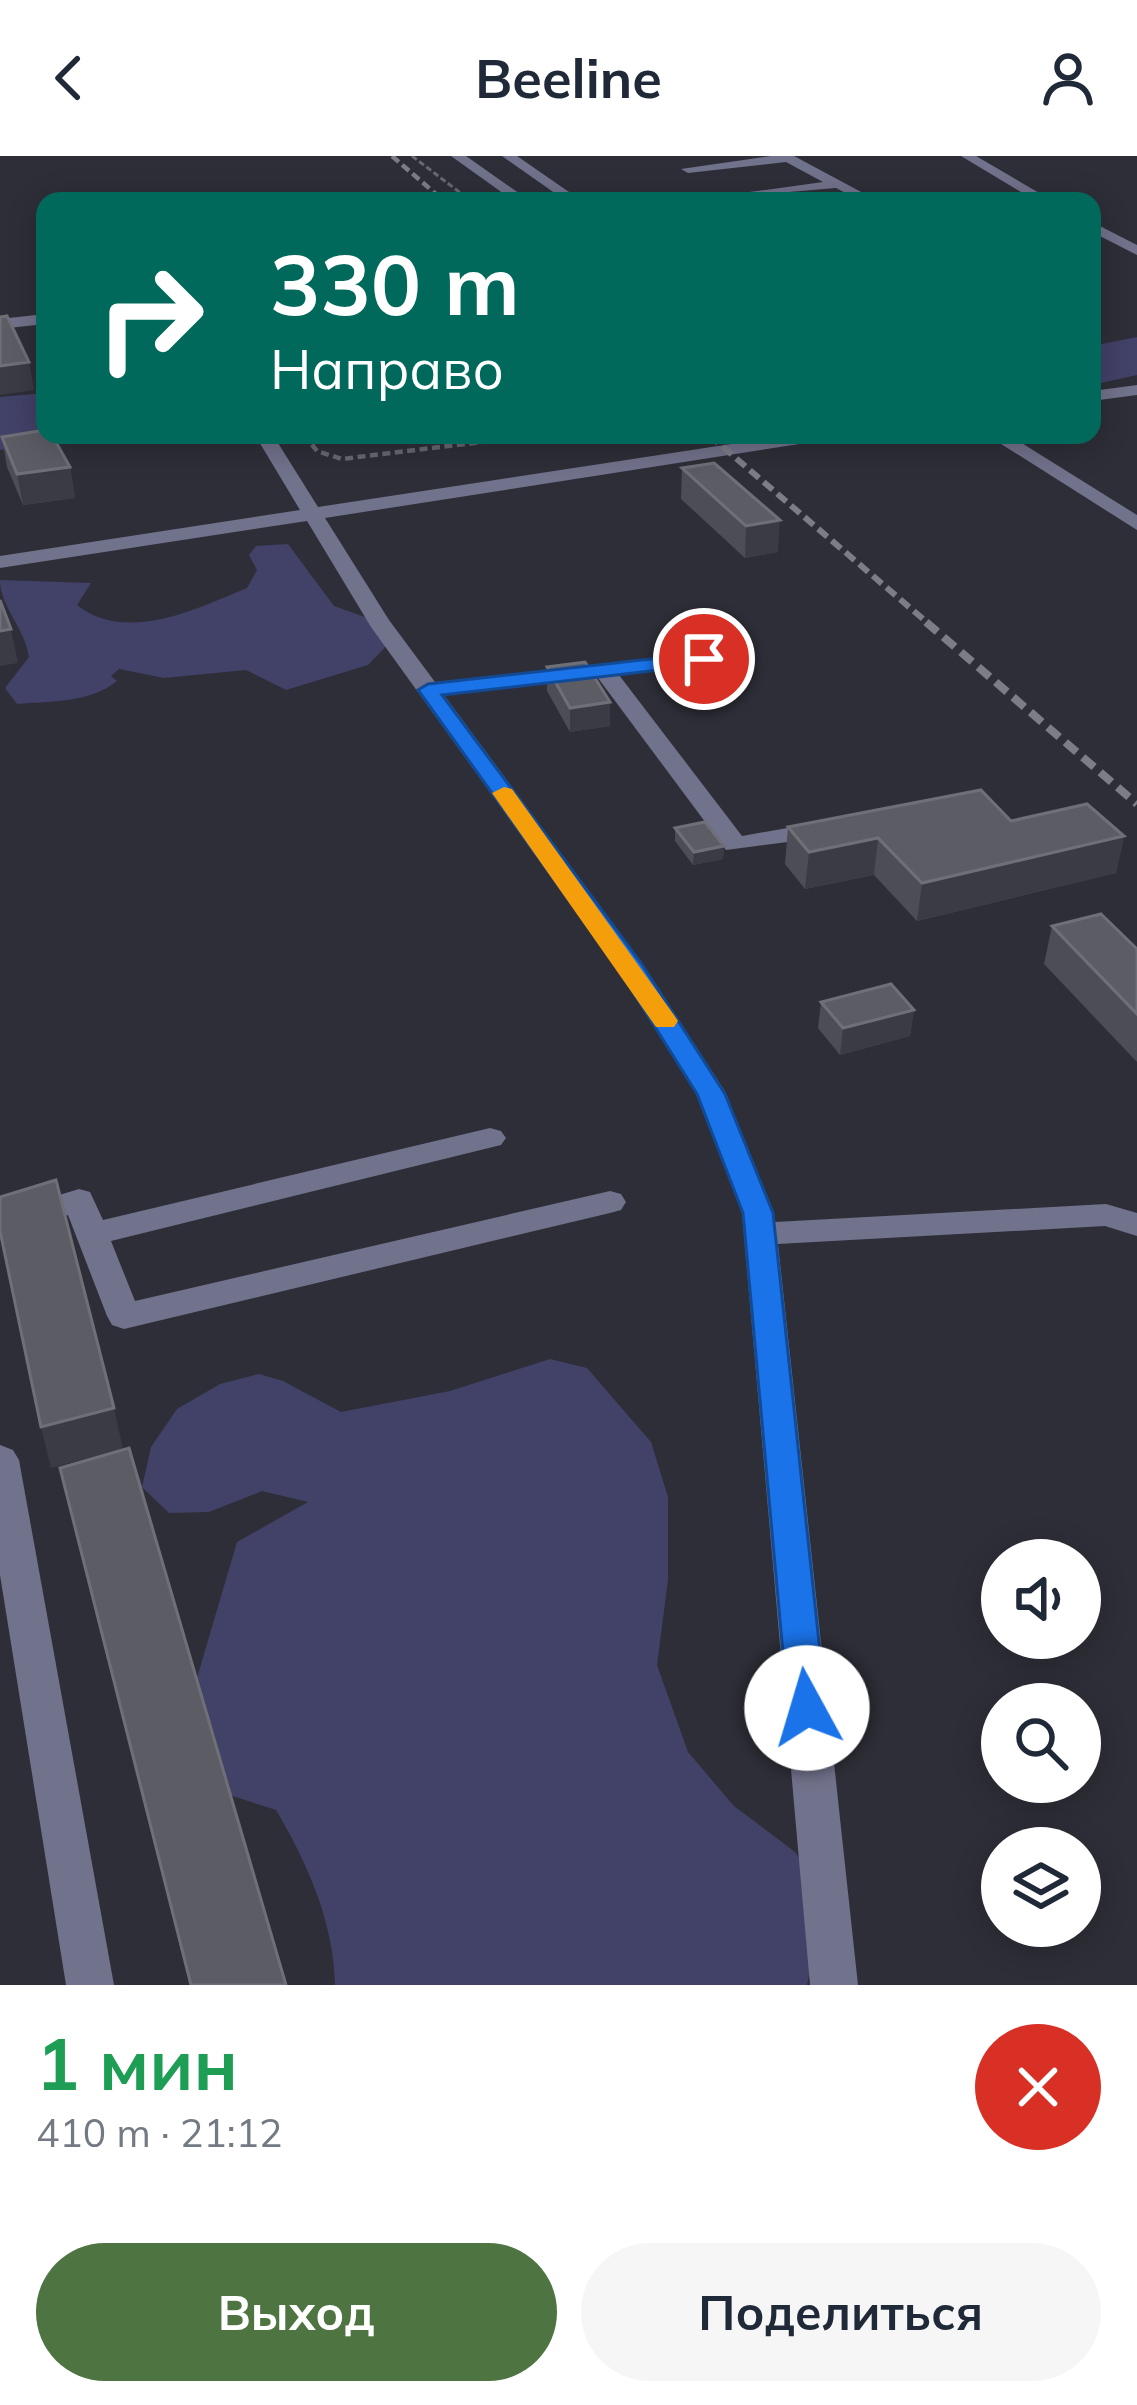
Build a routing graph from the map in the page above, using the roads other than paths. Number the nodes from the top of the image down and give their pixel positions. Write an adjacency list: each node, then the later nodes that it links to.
1 (457, 156): 7 (street)
2 (508, 156): 8 (street)
3 (967, 156): 11 (street)
4 (789, 157): 5 (street); 6 (street)
5 (688, 169)
6 (837, 184): 9 (street); 10 (street)
7 (510, 192)
8 (562, 192)
9 (769, 192)
10 (853, 192)
11 (1029, 192)
12 (1101, 231): 13 (street)
13 (1137, 251)
14 (36, 320): 15 (street)
15 (0, 324)
16 (1137, 390): 17 (street)
17 (1101, 395)
18 (270, 444): 21 (street)
19 (765, 444): 21 (street)
20 (1010, 444): 22 (street)
21 (314, 515): 23 (street); 26 (street)
22 (1137, 524)
23 (0, 562)
24 (704, 659): 25 (street)
25 (604, 670): 26 (street); 27 (street)
26 (428, 690): 33 (street)
27 (843, 826)
28 (490, 1138): 32 (street)
29 (610, 1202): 32 (street)
30 (0, 1225): 32 (street)
31 (1137, 1225): 33 (street)
32 (92, 1234)
33 (760, 1234): 36 (street)
34 (0, 1460): 35 (street)
35 (90, 1985)
36 (834, 1985)

